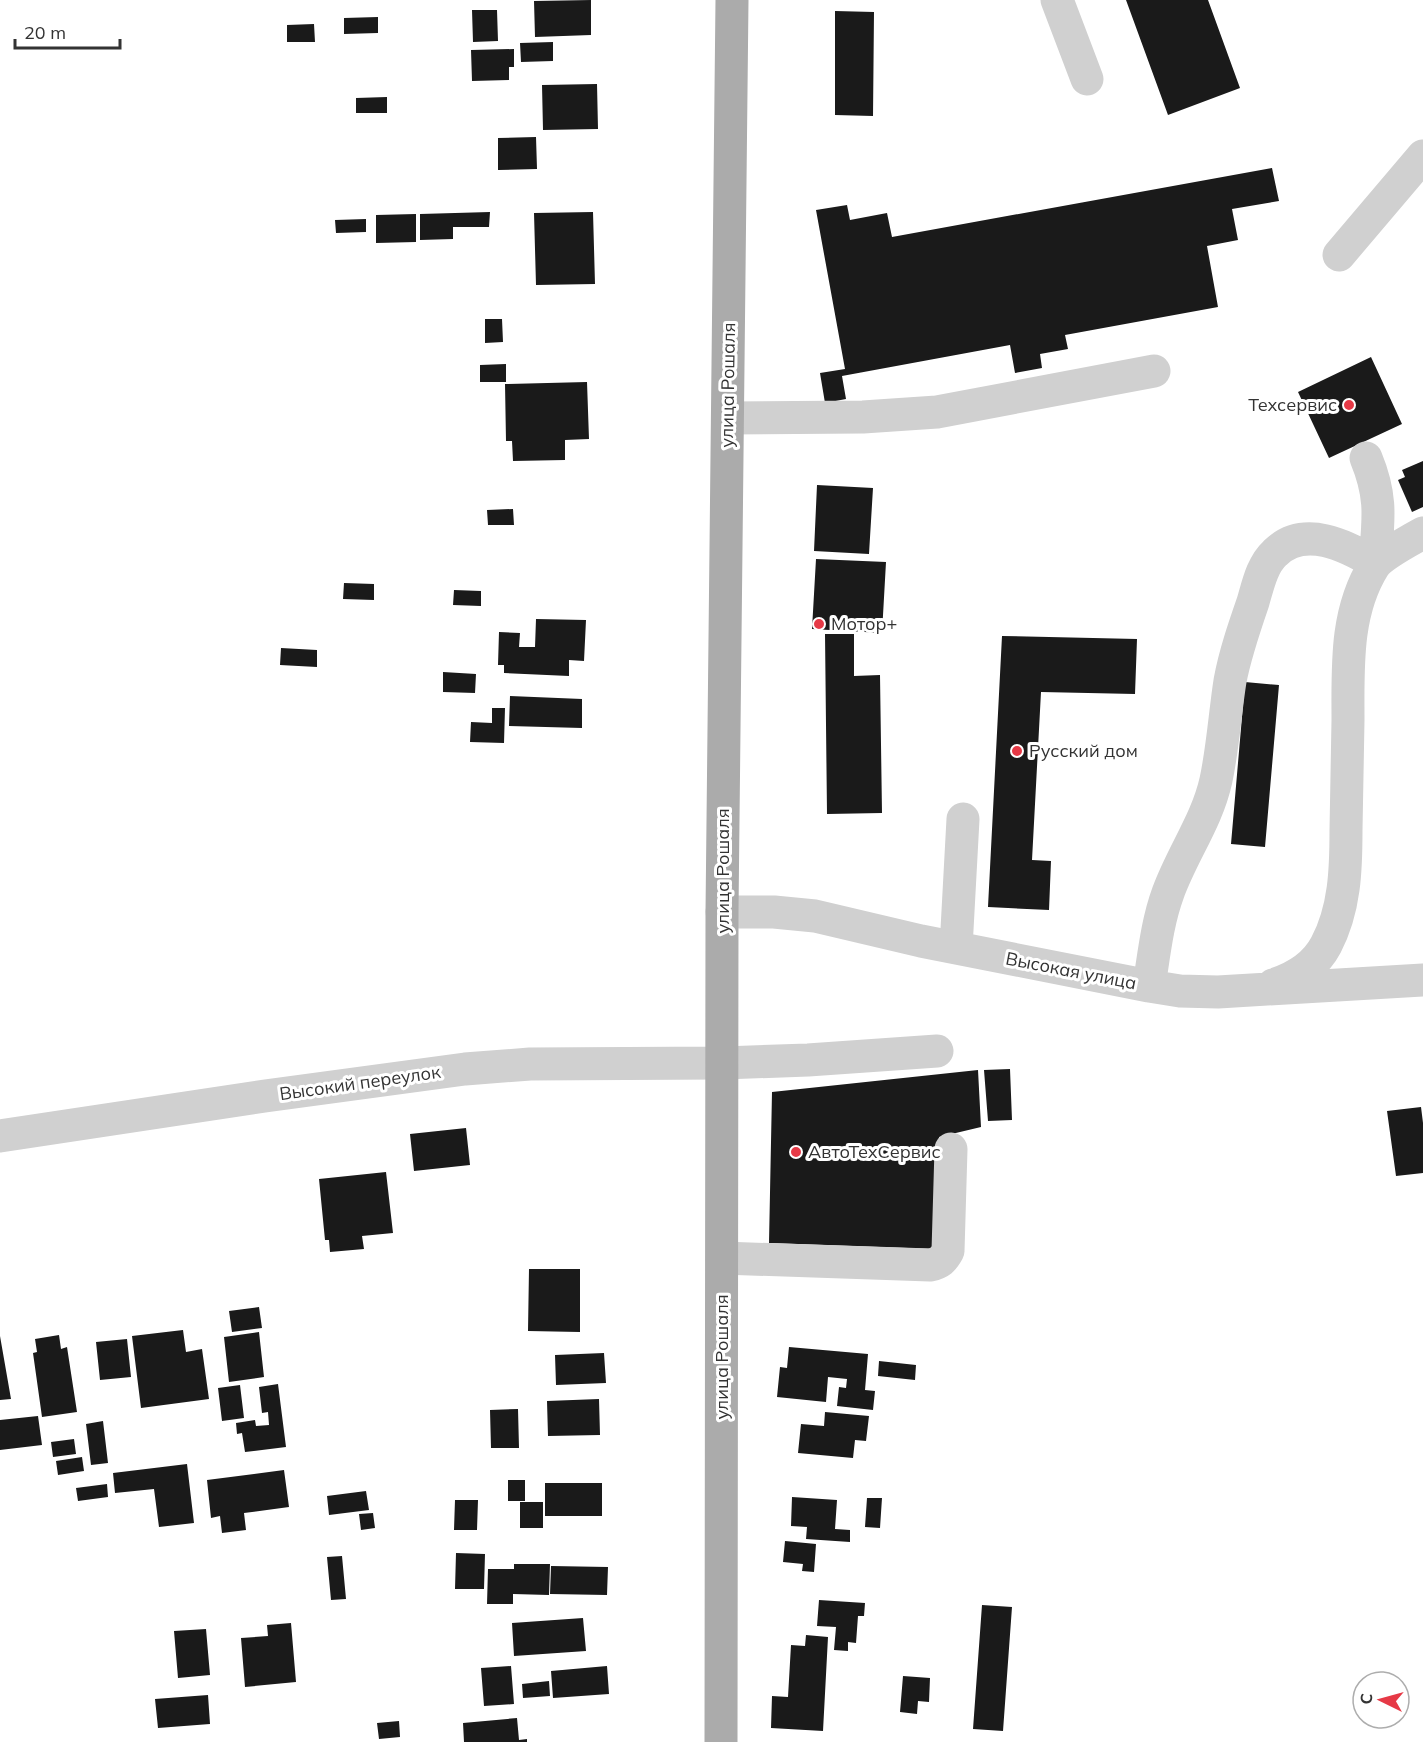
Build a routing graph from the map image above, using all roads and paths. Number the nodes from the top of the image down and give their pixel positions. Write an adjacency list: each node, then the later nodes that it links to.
1 (732, 0): 7 (main road, улица Рошаля)
2 (1057, 0): 3 (street)
3 (1087, 79)
4 (1423, 156): 5 (street)
5 (1339, 255)
6 (1154, 371): 7 (street)
7 (728, 418): 12 (main road, улица Рошаля)
8 (1366, 458): 10 (street)
9 (1423, 533): 10 (street)
10 (1376, 563): 15 (street); 16 (street)
11 (963, 819): 13 (street)
12 (722, 912): 13 (street, Высокая улица); 18 (main road, улица Рошаля)
13 (956, 948): 15 (street, Высокая улица)
14 (1423, 980): 16 (street, Высокая улица)
15 (1149, 986): 16 (street, Высокая улица)
16 (1257, 990)
17 (937, 1051): 18 (street, Высокий переулок)
18 (723, 1063): 19 (street, Высокий переулок); 21 (main road, улица Рошаля)
19 (0, 1136)
20 (951, 1149): 21 (street)
21 (722, 1258): 22 (main road, улица Рошаля)
22 (721, 1742)

